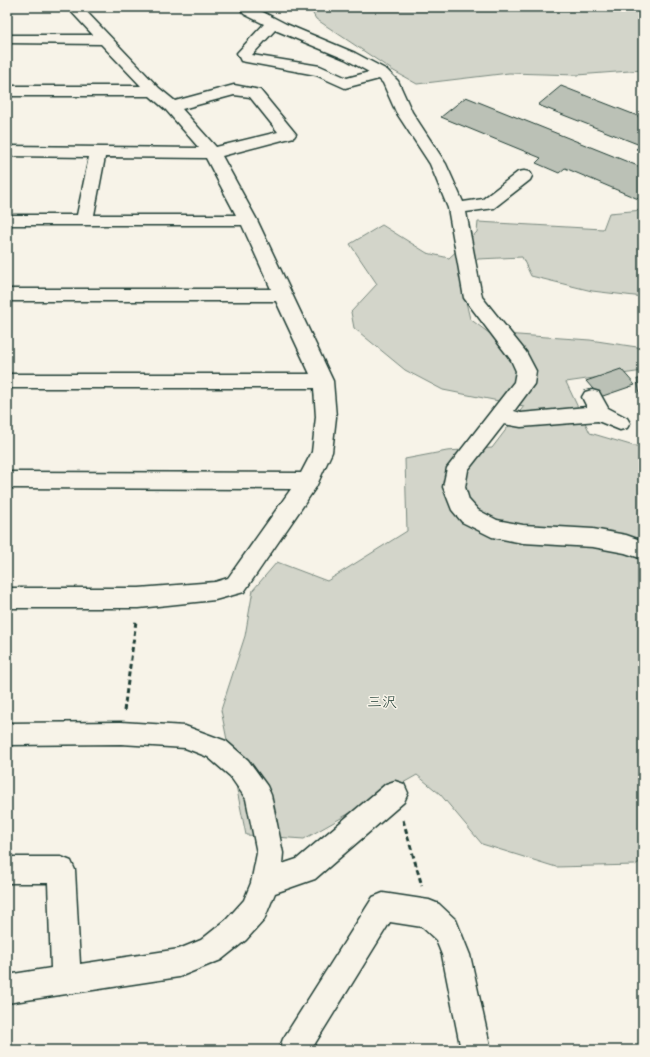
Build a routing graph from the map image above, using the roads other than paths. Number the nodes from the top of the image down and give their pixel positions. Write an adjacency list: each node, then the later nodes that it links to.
1 (74, 7): 5 (street)
2 (252, 7): 3 (street)
3 (273, 23): 6 (street); 6 (street)
4 (7, 39): 5 (street)
5 (104, 40): 8 (street)
6 (382, 73): 14 (street)
7 (7, 91): 8 (street)
8 (154, 91): 9 (street)
9 (172, 108): 12 (street); 12 (street)
10 (7, 151): 11 (street)
11 (98, 152): 12 (street); 16 (street)
12 (212, 153): 17 (street)
13 (524, 176): 14 (street)
14 (456, 208): 22 (street)
15 (7, 220): 16 (street)
16 (85, 220): 17 (street)
17 (248, 220): 19 (street)
18 (7, 295): 19 (street)
19 (283, 295): 21 (street)
20 (7, 381): 21 (street)
21 (323, 381): 25 (street)
22 (499, 416): 23 (street); 26 (street)
23 (620, 423)
24 (7, 480): 25 (street)
25 (308, 481): 27 (street)
26 (643, 550)
27 (7, 598)
28 (7, 734): 31 (street)
29 (395, 793): 31 (street)
30 (7, 870): 32 (street)
31 (264, 883): 32 (street)
32 (66, 980): 33 (street)
33 (7, 989)
34 (294, 1050): 35 (street)
35 (476, 1050)

